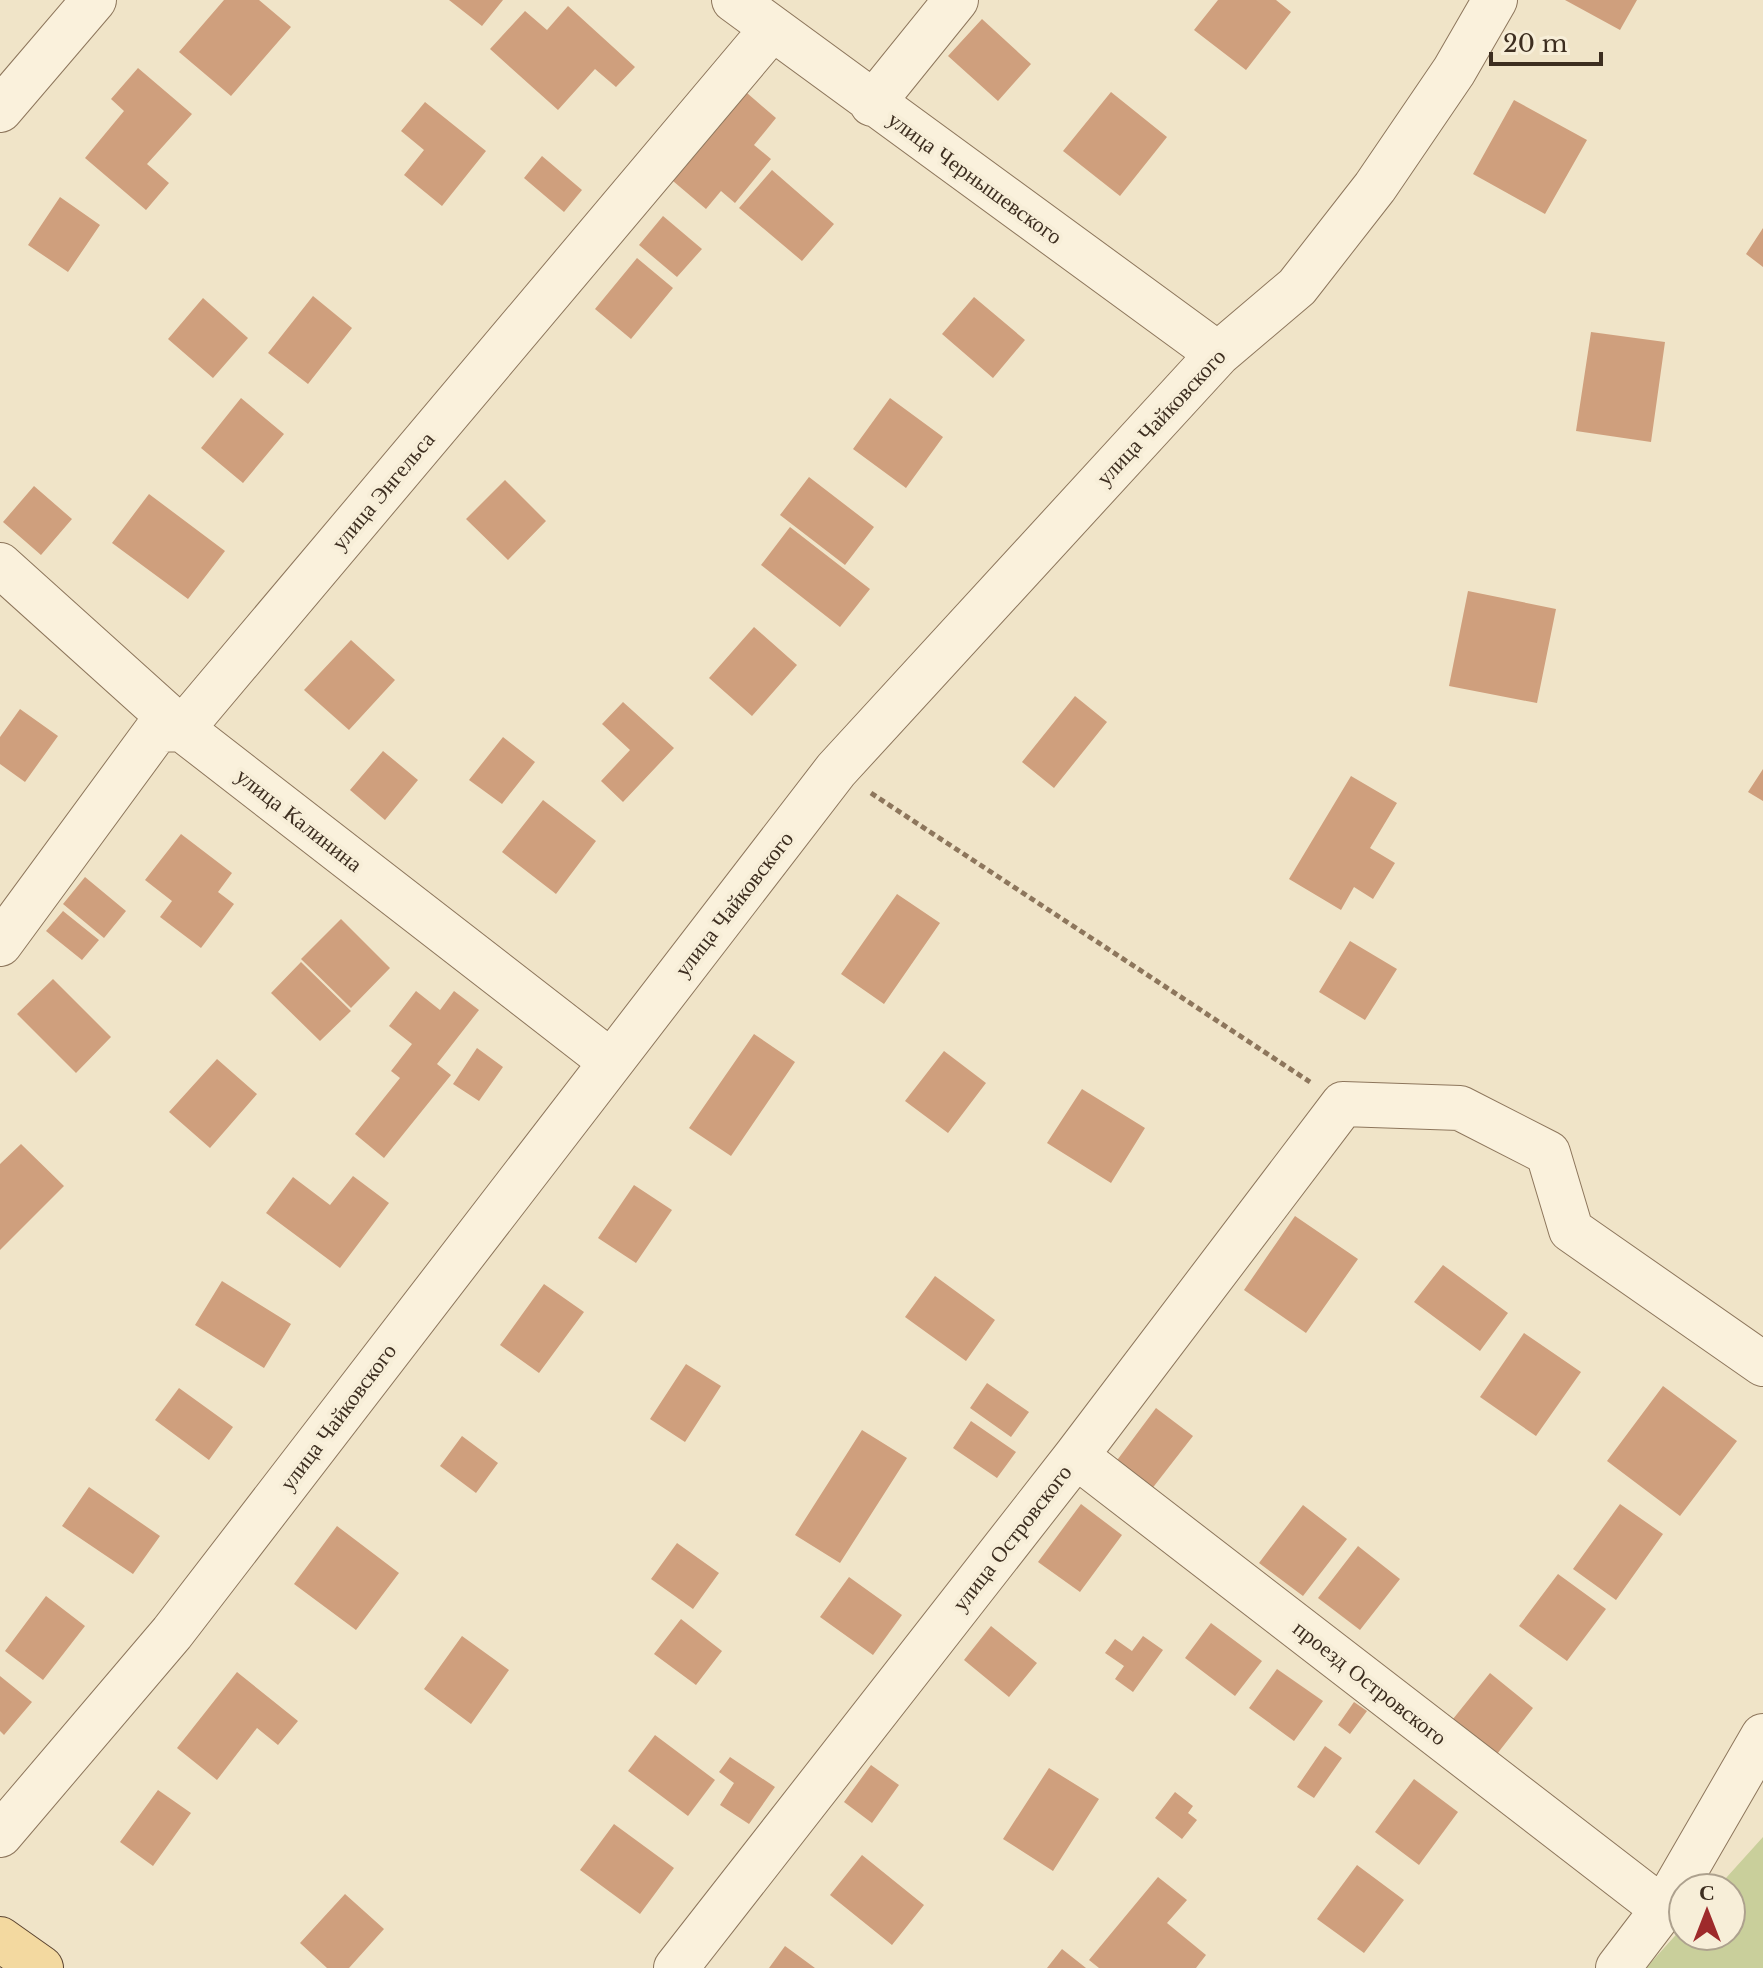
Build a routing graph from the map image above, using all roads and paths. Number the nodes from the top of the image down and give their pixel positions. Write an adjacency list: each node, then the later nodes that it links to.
1 (94, 0): 7 (street)
2 (734, 0): 5 (street, улица Чернышевского)
3 (956, 0): 6 (street)
4 (1495, 0): 8 (street, улица Чайковского)
5 (771, 30): 6 (street, улица Чернышевского); 10 (street, улица Энгельса)
6 (872, 104): 8 (street, улица Чернышевского)
7 (0, 110)
8 (1218, 354): 11 (street, улица Чайковского)
9 (0, 565): 10 (street, улица Калинина)
10 (182, 729): 12 (street, улица Энгельса); 13 (street, улица Калинина)
11 (836, 770): 13 (street, улица Чайковского); 14 (path)
12 (0, 944)
13 (610, 1061): 18 (street, улица Чайковского)
14 (1343, 1104): 15 (street); 16 (street, улица Островского)
15 (1763, 1364)
16 (1076, 1456): 19 (street, проезд Островского); 22 (street, улица Островского)
17 (1763, 1736): 19 (street)
18 (0, 1835)
19 (1663, 1909): 23 (street)
20 (0, 1939): 21 (main road)
21 (41, 1968)
22 (676, 1968)
23 (1618, 1968)

